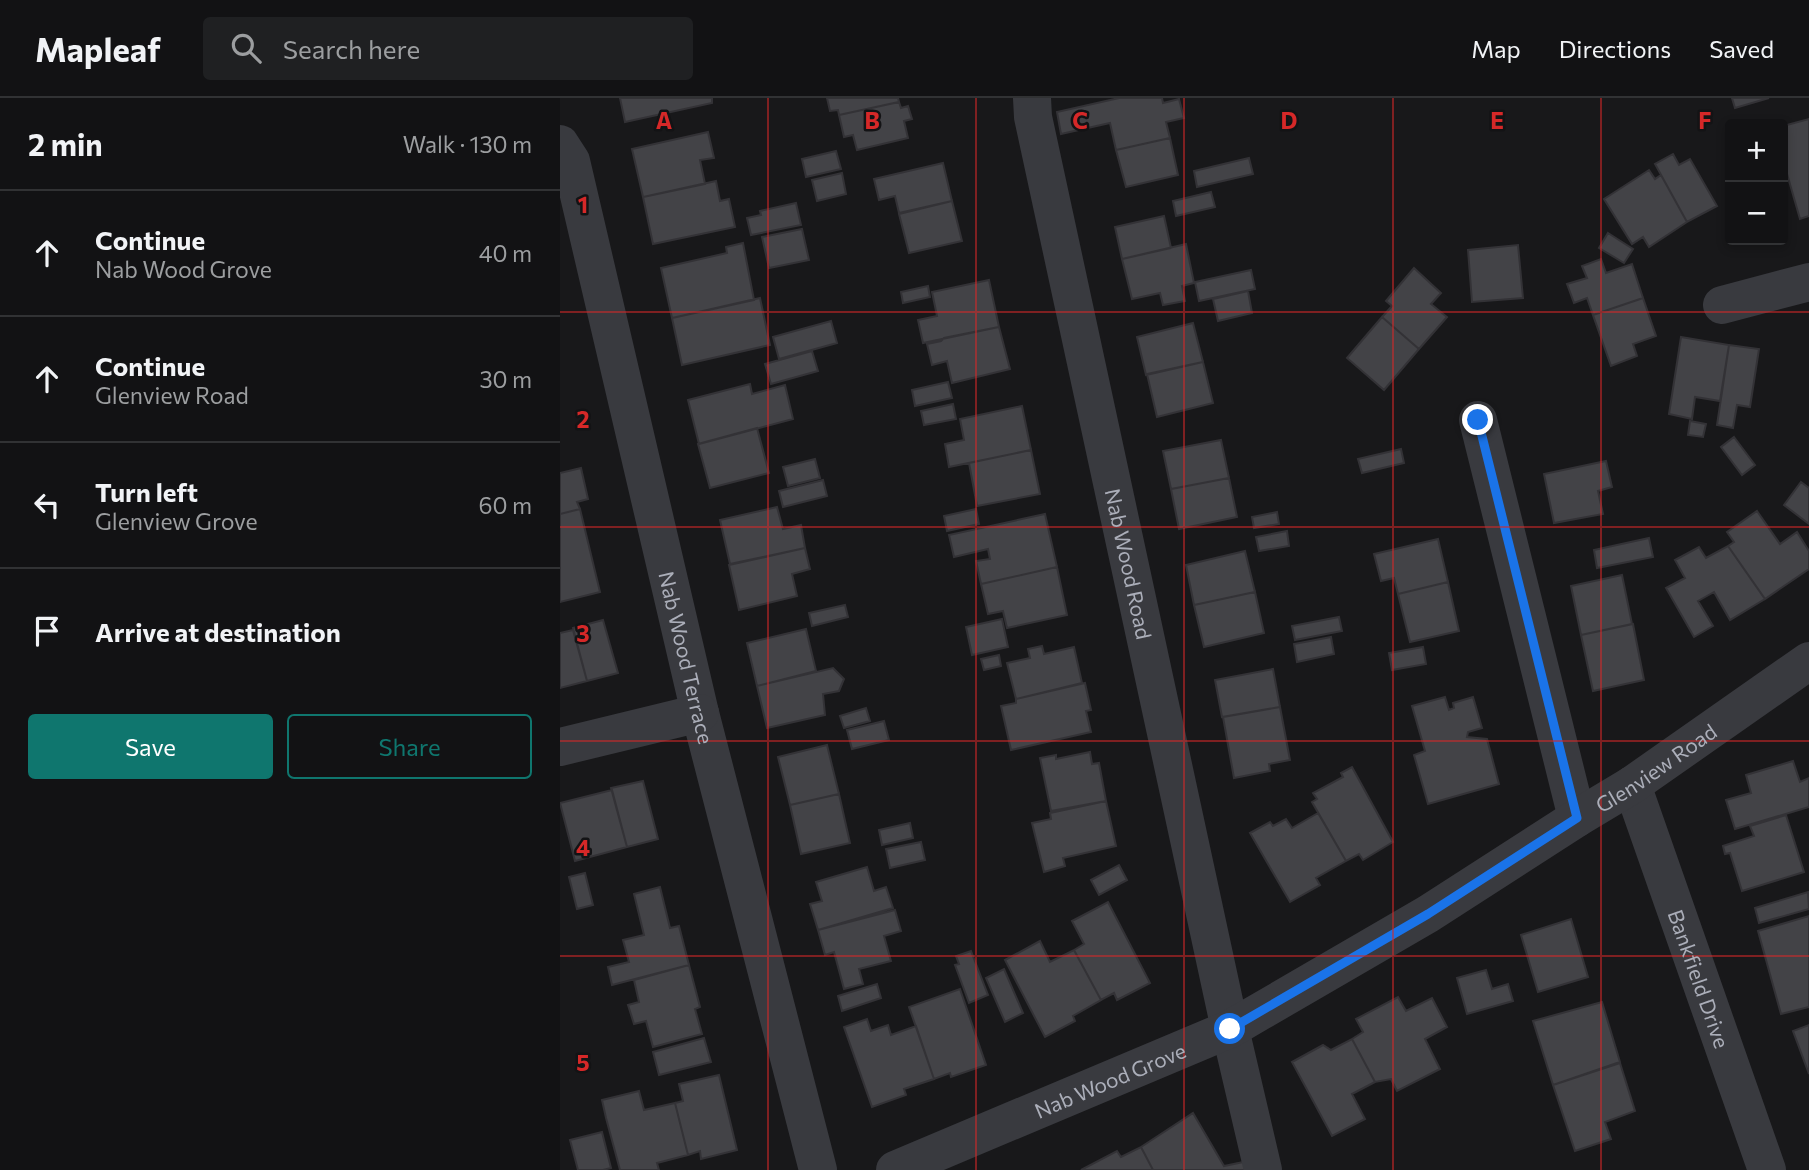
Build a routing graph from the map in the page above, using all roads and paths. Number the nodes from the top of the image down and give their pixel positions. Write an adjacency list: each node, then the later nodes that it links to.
1 (1032, 98): 12 (street, Nab Wood Road)
2 (560, 144): 7 (street, Nab Wood Terrace)
3 (1809, 282): 4 (street)
4 (1722, 305)
5 (1478, 420): 10 (street)
6 (1809, 661): 9 (street, Glenview Road)
7 (700, 713): 8 (street); 13 (street, Nab Wood Terrace)
8 (560, 747)
9 (1632, 785): 10 (street, Glenview Road); 16 (street, Bankfield Drive)
10 (1577, 818): 11 (street, Glenview Road)
11 (1428, 914): 12 (street, Nab Wood Grove)
12 (1230, 1029): 14 (street, Nab Wood Grove); 15 (street, Nab Wood Road)
13 (818, 1170)
14 (895, 1170)
15 (1263, 1170)
16 (1767, 1170)

